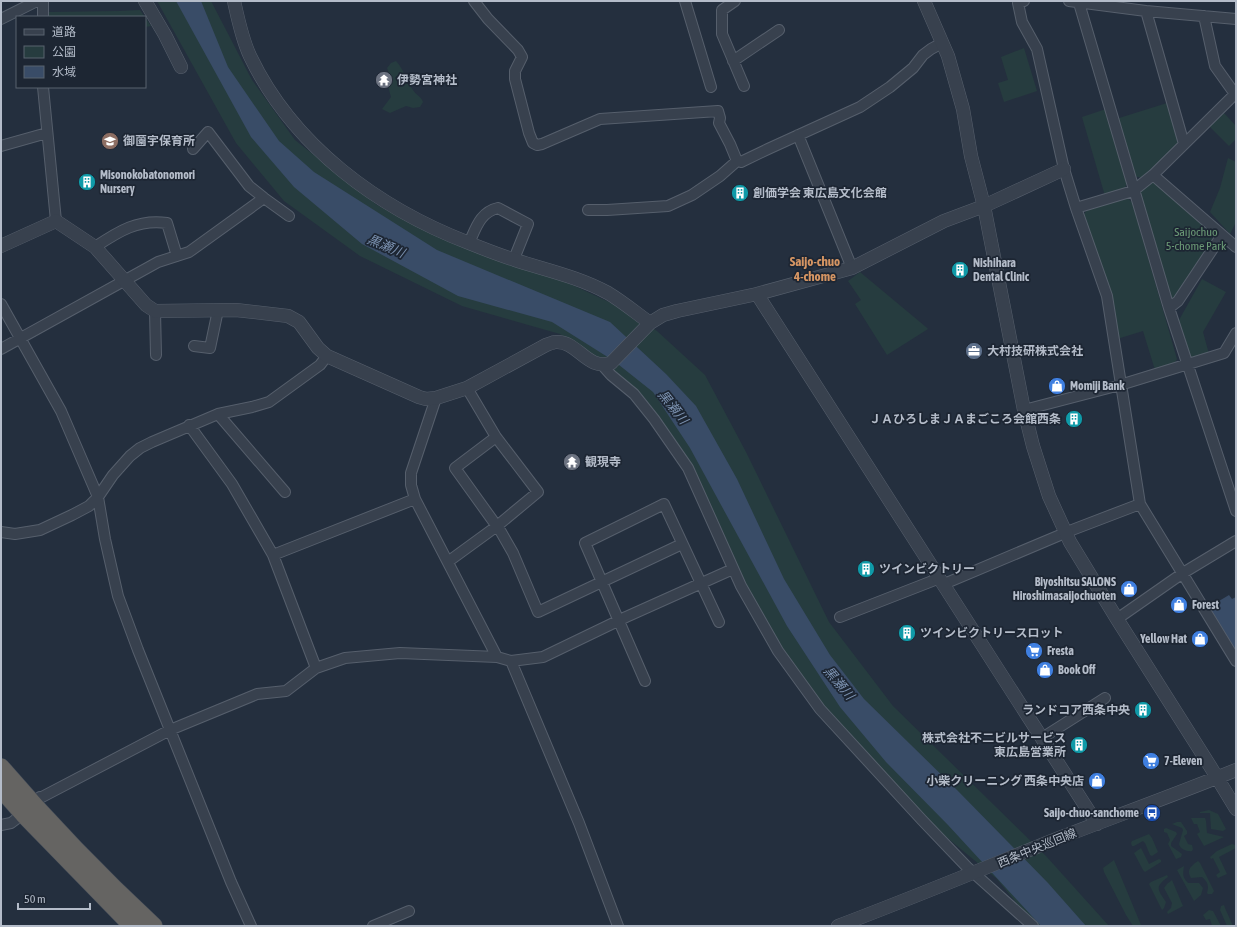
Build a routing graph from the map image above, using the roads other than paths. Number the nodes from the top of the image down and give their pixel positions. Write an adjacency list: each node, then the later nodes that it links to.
1 (37, 1): 14 (street)
2 (43, 1): 12 (street)
3 (145, 1): 19 (street)
4 (234, 1): 41 (street)
5 (474, 1): 29 (street)
6 (685, 1): 21 (street)
7 (735, 1): 18 (street)
8 (924, 1): 17 (street)
9 (1024, 1): 30 (street)
10 (1074, 2): 11 (street); 32 (street)
11 (1146, 11): 13 (street); 26 (street)
12 (43, 16)
13 (1204, 16): 15 (street); 23 (street)
14 (1, 19)
15 (1236, 20)
16 (779, 30): 18 (street)
17 (942, 43): 25 (street); 34 (street)
18 (733, 61): 20 (street)
19 (181, 67)
20 (744, 86)
21 (711, 87)
22 (43, 88): 24 (street)
23 (1236, 93): 26 (street)
24 (47, 133): 27 (street); 38 (street)
25 (798, 135): 29 (street); 46 (street)
26 (1184, 144): 31 (street)
27 (1, 146)
28 (193, 149): 33 (street)
29 (737, 161): 36 (street)
30 (1064, 169): 34 (street); 35 (street)
31 (1153, 175): 32 (street); 39 (street)
32 (1133, 191): 35 (street); 50 (street)
33 (264, 198): 37 (street); 44 (street)
34 (984, 206): 46 (street); 65 (street)
35 (1076, 208): 62 (street)
36 (588, 210)
37 (290, 216)
38 (56, 221): 40 (street); 42 (street)
39 (1222, 235): 43 (street); 50 (street)
40 (2, 243)
41 (469, 243): 45 (street); 45 (street)
42 (96, 247): 44 (street); 47 (street)
43 (1236, 247)
44 (177, 256): 47 (street)
45 (514, 259): 53 (street)
46 (852, 268): 48 (street)
47 (125, 280): 51 (street); 55 (street)
48 (757, 294): 53 (street); 83 (street)
49 (1, 304): 55 (street)
50 (1169, 308): 61 (street)
51 (155, 310): 52 (street); 58 (street)
52 (218, 310): 56 (street); 59 (street)
53 (650, 323): 60 (street)
54 (1236, 333): 61 (street)
55 (20, 339): 57 (street); 70 (street)
56 (194, 346)
57 (1, 349)
58 (156, 355)
59 (327, 356): 64 (street); 66 (street)
60 (607, 364): 63 (street); 81 (street)
61 (1187, 365): 62 (street); 73 (street)
62 (1120, 385): 65 (street); 72 (street)
63 (467, 388): 64 (street); 68 (street)
64 (436, 398): 71 (street)
65 (1024, 410): 76 (street)
66 (218, 414): 67 (street); 69 (street)
67 (189, 425): 70 (street); 79 (street)
68 (496, 437): 74 (street); 74 (street)
69 (285, 492)
70 (98, 497): 75 (street); 96 (street)
71 (415, 498): 79 (street); 80 (street)
72 (1140, 504): 76 (street); 82 (street)
73 (1236, 511)
74 (497, 526): 80 (street); 84 (street)
75 (1, 532)
76 (1066, 533): 83 (street); 87 (street)
77 (1236, 541): 82 (street)
78 (682, 544): 84 (street); 84 (street); 85 (street)
79 (273, 555): 93 (street)
80 (448, 561): 90 (street)
81 (733, 569): 85 (street); 106 (street)
82 (1183, 573): 87 (street); 92 (street)
83 (942, 581): 86 (street); 97 (street)
84 (602, 582): 88 (street)
85 (701, 583): 88 (street); 89 (street)
86 (840, 617)
87 (1117, 619): 100 (street)
88 (619, 621): 91 (street); 94 (street)
89 (719, 622)
90 (497, 657): 91 (street); 93 (street)
91 (510, 660): 112 (street)
92 (1236, 662)
93 (316, 668): 96 (street)
94 (645, 681)
95 (1105, 698): 97 (street)
96 (170, 730): 102 (street); 110 (street)
97 (1042, 738): 104 (street)
98 (1, 767): 102 (highway)
99 (1236, 770): 100 (street, 西条中央巡回線)
100 (1218, 778): 103 (street); 104 (street, 西条中央巡回線)
101 (1, 789): 102 (highway)
102 (28, 808): 105 (street); 108 (highway); 109 (highway)
103 (1236, 809)
104 (1097, 824): 106 (street, 西条中央巡回線)
105 (1, 825)
106 (974, 873): 113 (street, 西条中央巡回線); 114 (street)
107 (409, 911): 111 (street)
108 (132, 926)
109 (154, 926)
110 (251, 926)
111 (373, 926)
112 (618, 926)
113 (838, 926)
114 (1033, 926)

